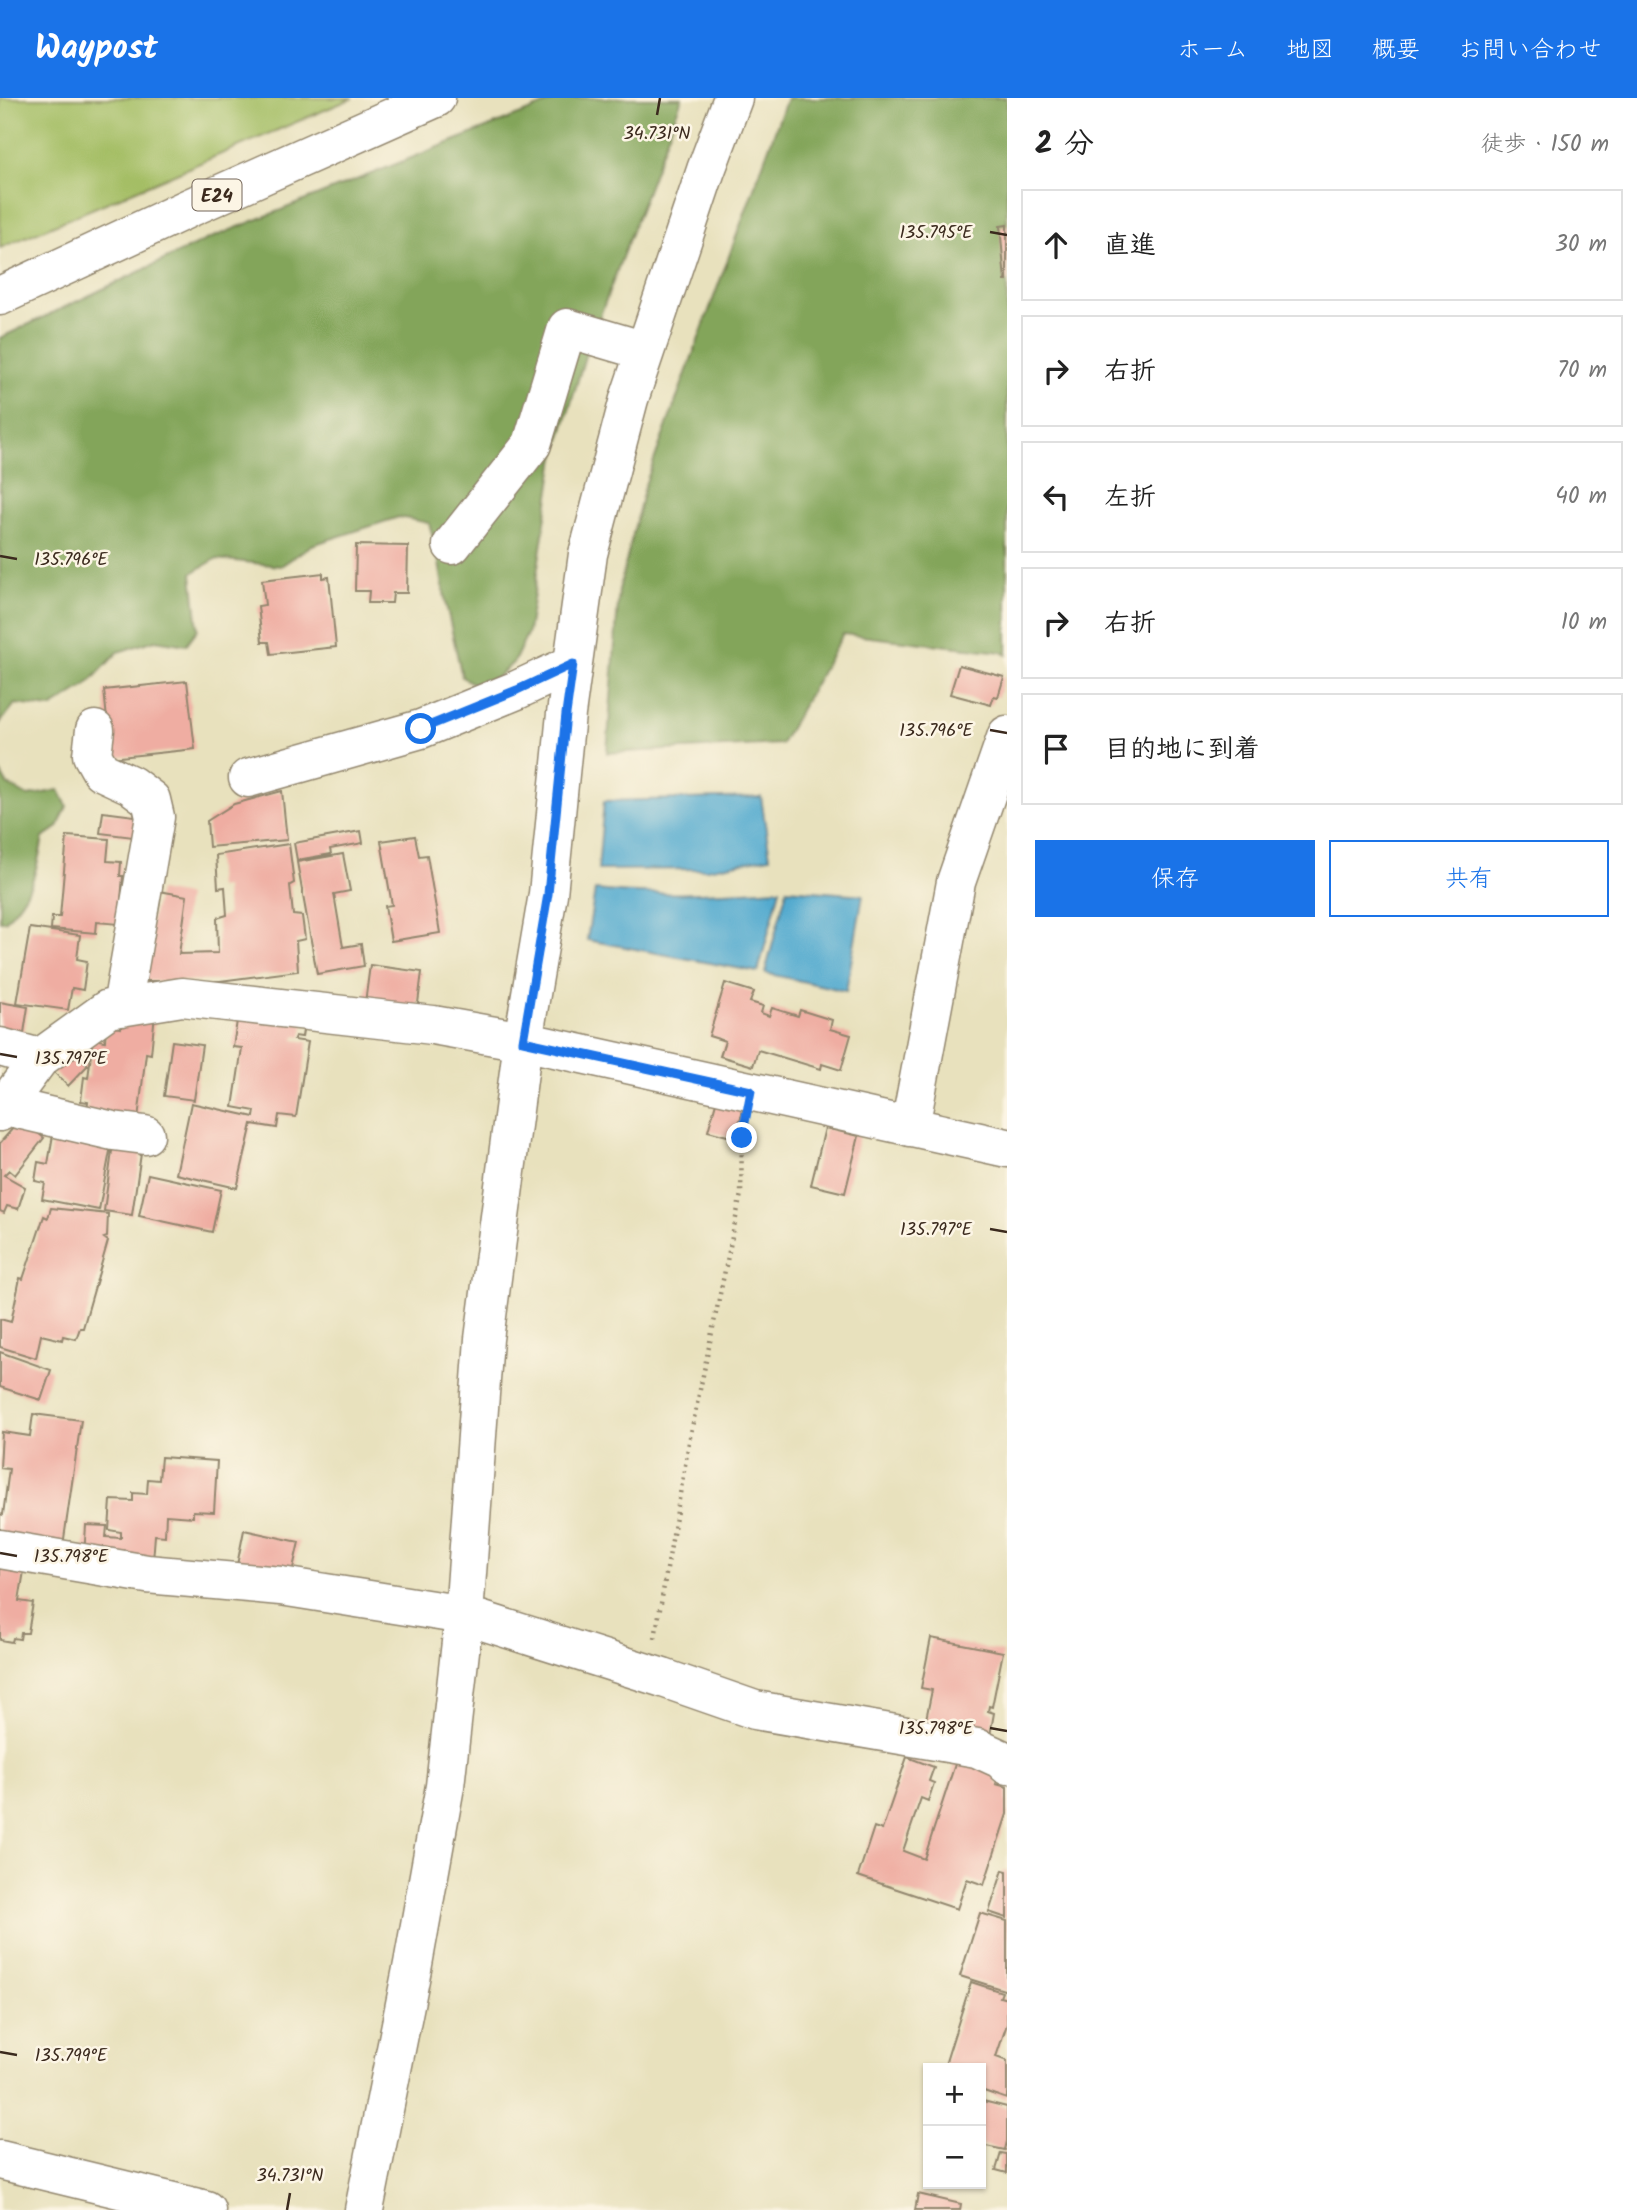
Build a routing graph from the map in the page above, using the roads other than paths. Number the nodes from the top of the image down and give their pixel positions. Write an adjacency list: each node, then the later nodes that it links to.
1 (436, 98): 3 (main road, E24)
2 (733, 98): 4 (main road)
3 (0, 296)
4 (645, 351): 5 (main road); 6 (main road)
5 (452, 545)
6 (573, 664): 9 (main road); 11 (main road)
7 (95, 730): 10 (main road)
8 (1007, 735): 15 (main road)
9 (248, 778)
10 (122, 1007): 11 (main road); 13 (main road)
11 (523, 1041): 15 (main road); 19 (main road)
12 (0, 1047): 13 (main road)
13 (40, 1058): 14 (main road)
14 (2, 1109): 16 (main road)
15 (910, 1127): 17 (main road)
16 (145, 1135)
17 (1007, 1148)
18 (0, 1549): 19 (main road)
19 (464, 1615): 20 (main road); 23 (main road)
20 (1007, 1765)
21 (0, 2160): 22 (main road)
22 (206, 2210)
23 (364, 2210)

